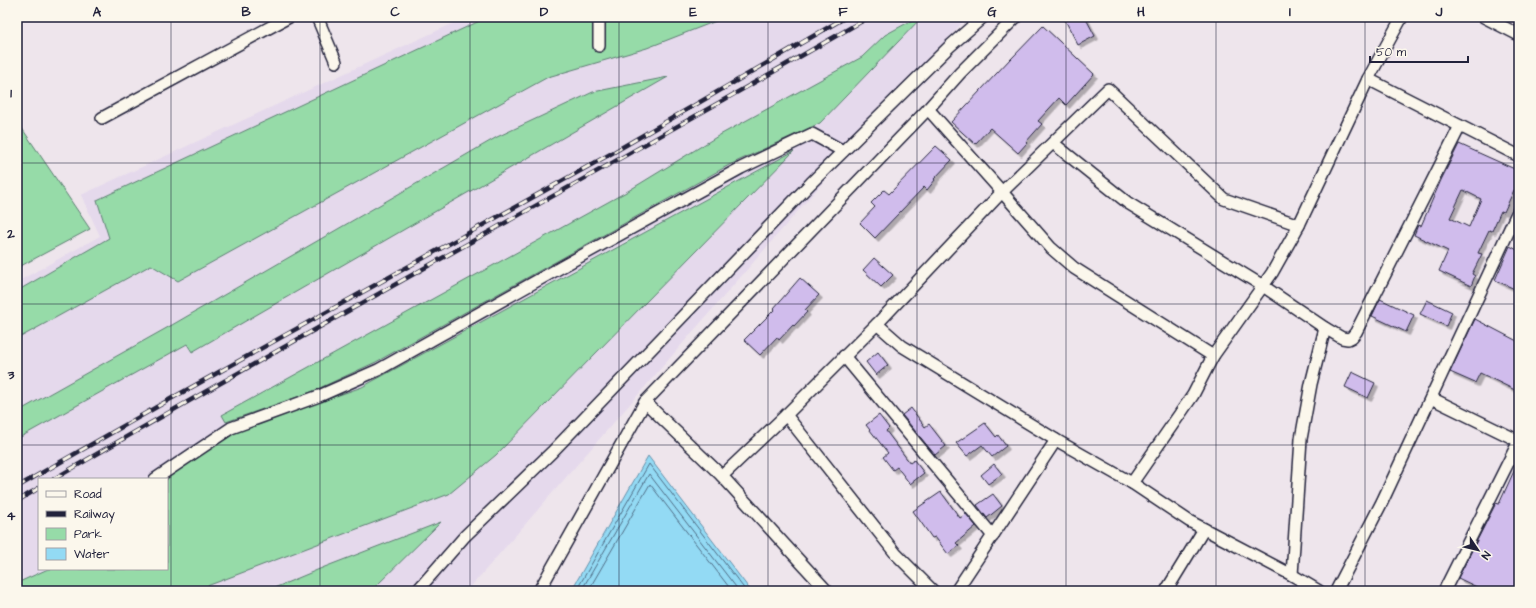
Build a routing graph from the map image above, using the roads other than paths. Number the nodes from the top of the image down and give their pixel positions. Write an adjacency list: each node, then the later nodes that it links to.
1 (288, 17): 13 (street)
2 (317, 17): 10 (street)
3 (599, 17): 9 (street)
4 (983, 17): 16 (street)
5 (1016, 17): 12 (street)
6 (1402, 17): 11 (street)
7 (1484, 17): 8 (street)
8 (1519, 35)
9 (599, 46)
10 (336, 62)
11 (1368, 79): 14 (street); 20 (street)
12 (928, 109): 18 (street); 27 (street)
13 (102, 118)
14 (1460, 126): 17 (street); 23 (street)
15 (1053, 143): 18 (street); 20 (street); 21 (street)
16 (843, 151): 32 (street); 37 (street)
17 (1519, 156)
18 (1002, 192): 22 (street); 25 (street)
19 (1519, 209): 26 (street)
20 (1299, 225): 21 (street)
21 (1263, 286): 23 (street); 25 (street)
22 (877, 324): 24 (street); 29 (street)
23 (1325, 328): 36 (street)
24 (844, 356): 28 (street); 35 (street)
25 (1213, 356): 33 (street)
26 (1431, 398): 30 (street); 44 (street)
27 (645, 402): 31 (street); 38 (street)
28 (786, 415): 31 (street); 40 (street)
29 (1056, 440): 33 (street); 35 (street)
30 (1519, 441): 45 (street)
31 (722, 476): 39 (street)
32 (156, 478)
33 (1132, 483): 34 (street)
34 (1204, 529): 36 (street); 42 (street)
35 (992, 536): 41 (street)
36 (1292, 575): 43 (street)
37 (417, 591)
38 (539, 591)
39 (827, 591)
40 (933, 591)
41 (956, 591)
42 (1166, 591)
43 (1319, 591)
44 (1336, 591)
45 (1444, 591)

